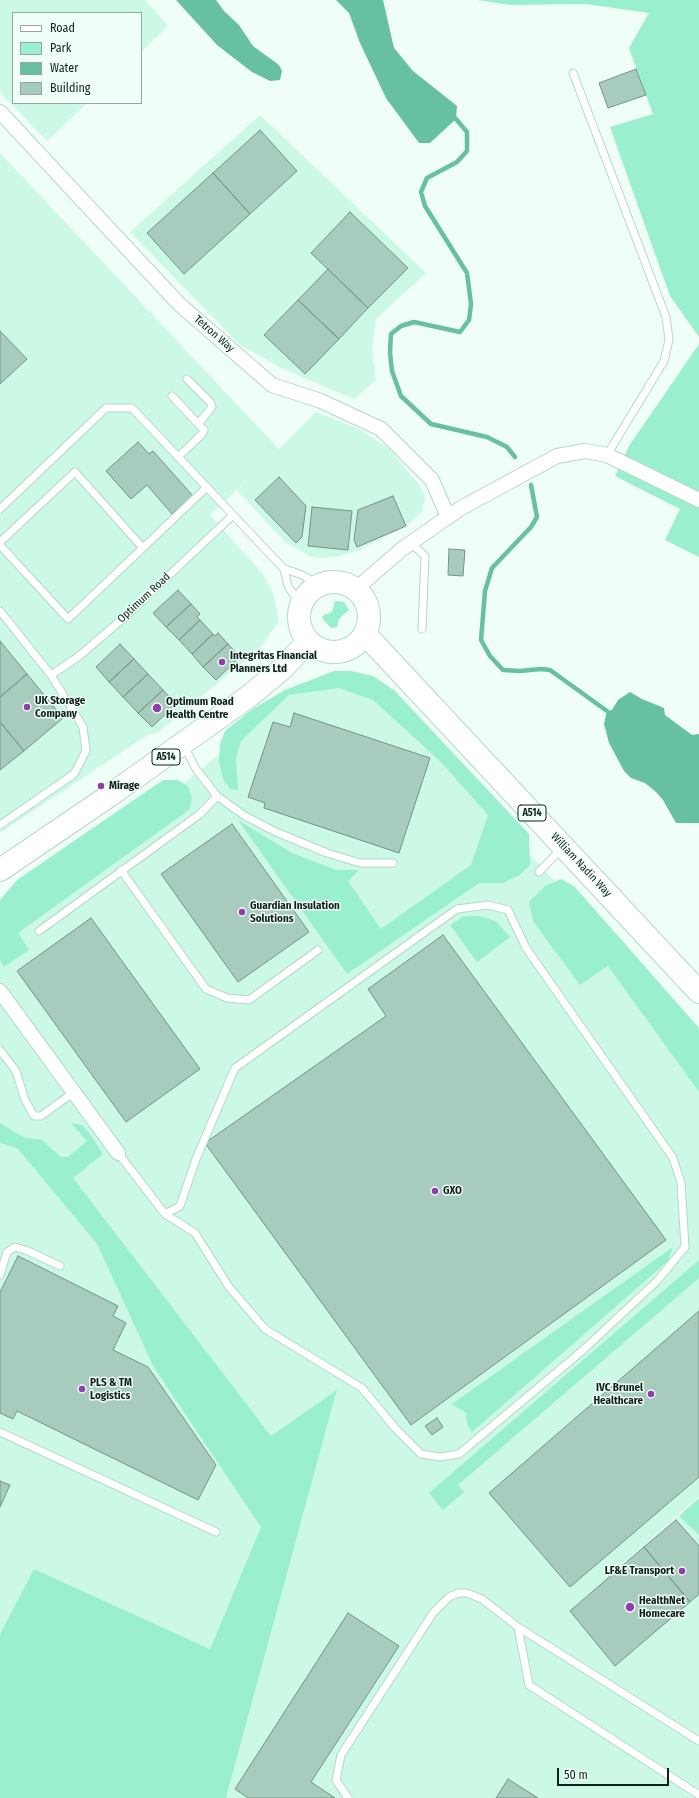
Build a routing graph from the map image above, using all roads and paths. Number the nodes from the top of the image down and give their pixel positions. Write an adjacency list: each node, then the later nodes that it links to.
1 (573, 73): 6 (lane)
2 (0, 112): 12 (street, Tetron Way)
3 (187, 379): 5 (lane)
4 (172, 396): 5 (lane)
5 (199, 423): 7 (lane)
6 (607, 455): 9 (street); 12 (street)
7 (178, 457): 8 (lane); 10 (lane)
8 (207, 487): 11 (lane); 16 (lane)
9 (699, 500)
10 (0, 509)
11 (233, 515): 17 (lane); 25 (lane, Optimum Road)
12 (448, 517): 14 (street)
13 (0, 542): 16 (lane)
14 (411, 543): 19 (street); 22 (lane)
15 (0, 545): 16 (lane)
16 (143, 548)
17 (284, 569): 18 (lane); 20 (lane)
18 (320, 585): 19 (main road); 20 (main road)
19 (356, 589): 23 (main road)
20 (301, 606): 24 (main road)
21 (0, 611): 25 (lane)
22 (422, 629)
23 (365, 634): 24 (main road); 29 (main road, William Nadin Way / A514)
24 (308, 642): 26 (main road, A514)
25 (51, 676): 28 (lane)
26 (183, 744): 27 (lane); 31 (main road, A514)
27 (217, 796): 30 (lane); 32 (lane)
28 (0, 825)
29 (564, 847): 33 (lane); 37 (main road, William Nadin Way / A514)
30 (394, 863)
31 (0, 870)
32 (121, 870): 34 (lane); 35 (lane)
33 (539, 872)
34 (39, 931)
35 (318, 950)
36 (0, 991): 39 (street)
37 (699, 992)
38 (0, 1050): 39 (lane)
39 (74, 1092): 40 (street)
40 (118, 1153): 41 (lane)
41 (165, 1214): 41 (lane)
42 (60, 1266): 43 (lane)
43 (0, 1275)
44 (0, 1432): 45 (lane)
45 (216, 1532)
46 (518, 1627): 47 (lane); 48 (lane); 49 (lane)
47 (699, 1741)
48 (699, 1795)
49 (348, 1798)

